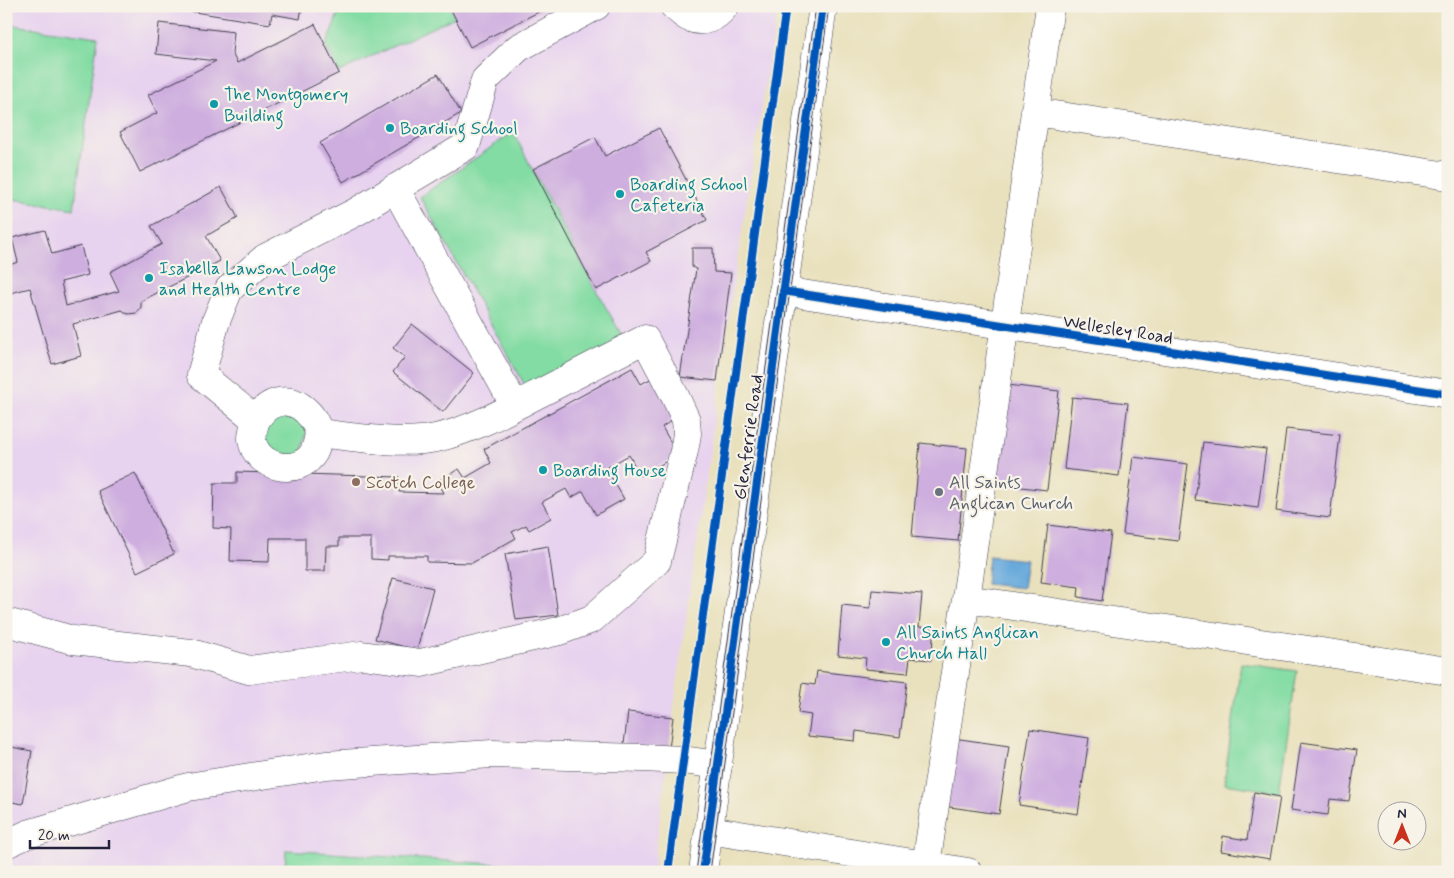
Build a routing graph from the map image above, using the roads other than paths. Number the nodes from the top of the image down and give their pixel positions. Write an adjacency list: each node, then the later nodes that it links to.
1 (596, 6): 8 (street)
2 (674, 6): 3 (street)
3 (725, 6)
4 (823, 6): 9 (street, Glenferrie Road)
5 (1050, 6): 6 (street)
6 (1035, 112): 7 (street); 10 (street)
7 (1448, 176)
8 (395, 188): 12 (street); 13 (street)
9 (783, 291): 10 (street, Wellesley Road); 18 (street, Glenferrie Road)
10 (1005, 327): 11 (street, Wellesley Road); 15 (street)
11 (1448, 394)
12 (515, 406): 14 (street); 16 (street)
13 (256, 420): 14 (street); 14 (street)
14 (319, 433)
15 (966, 599): 17 (street); 21 (street)
16 (6, 622)
17 (1448, 671)
18 (718, 765): 19 (street, Glenferrie Road); 20 (street)
19 (709, 830): 21 (street); 22 (street, Glenferrie Road)
20 (6, 844)
21 (926, 865): 23 (street)
22 (703, 872)
23 (968, 872)

